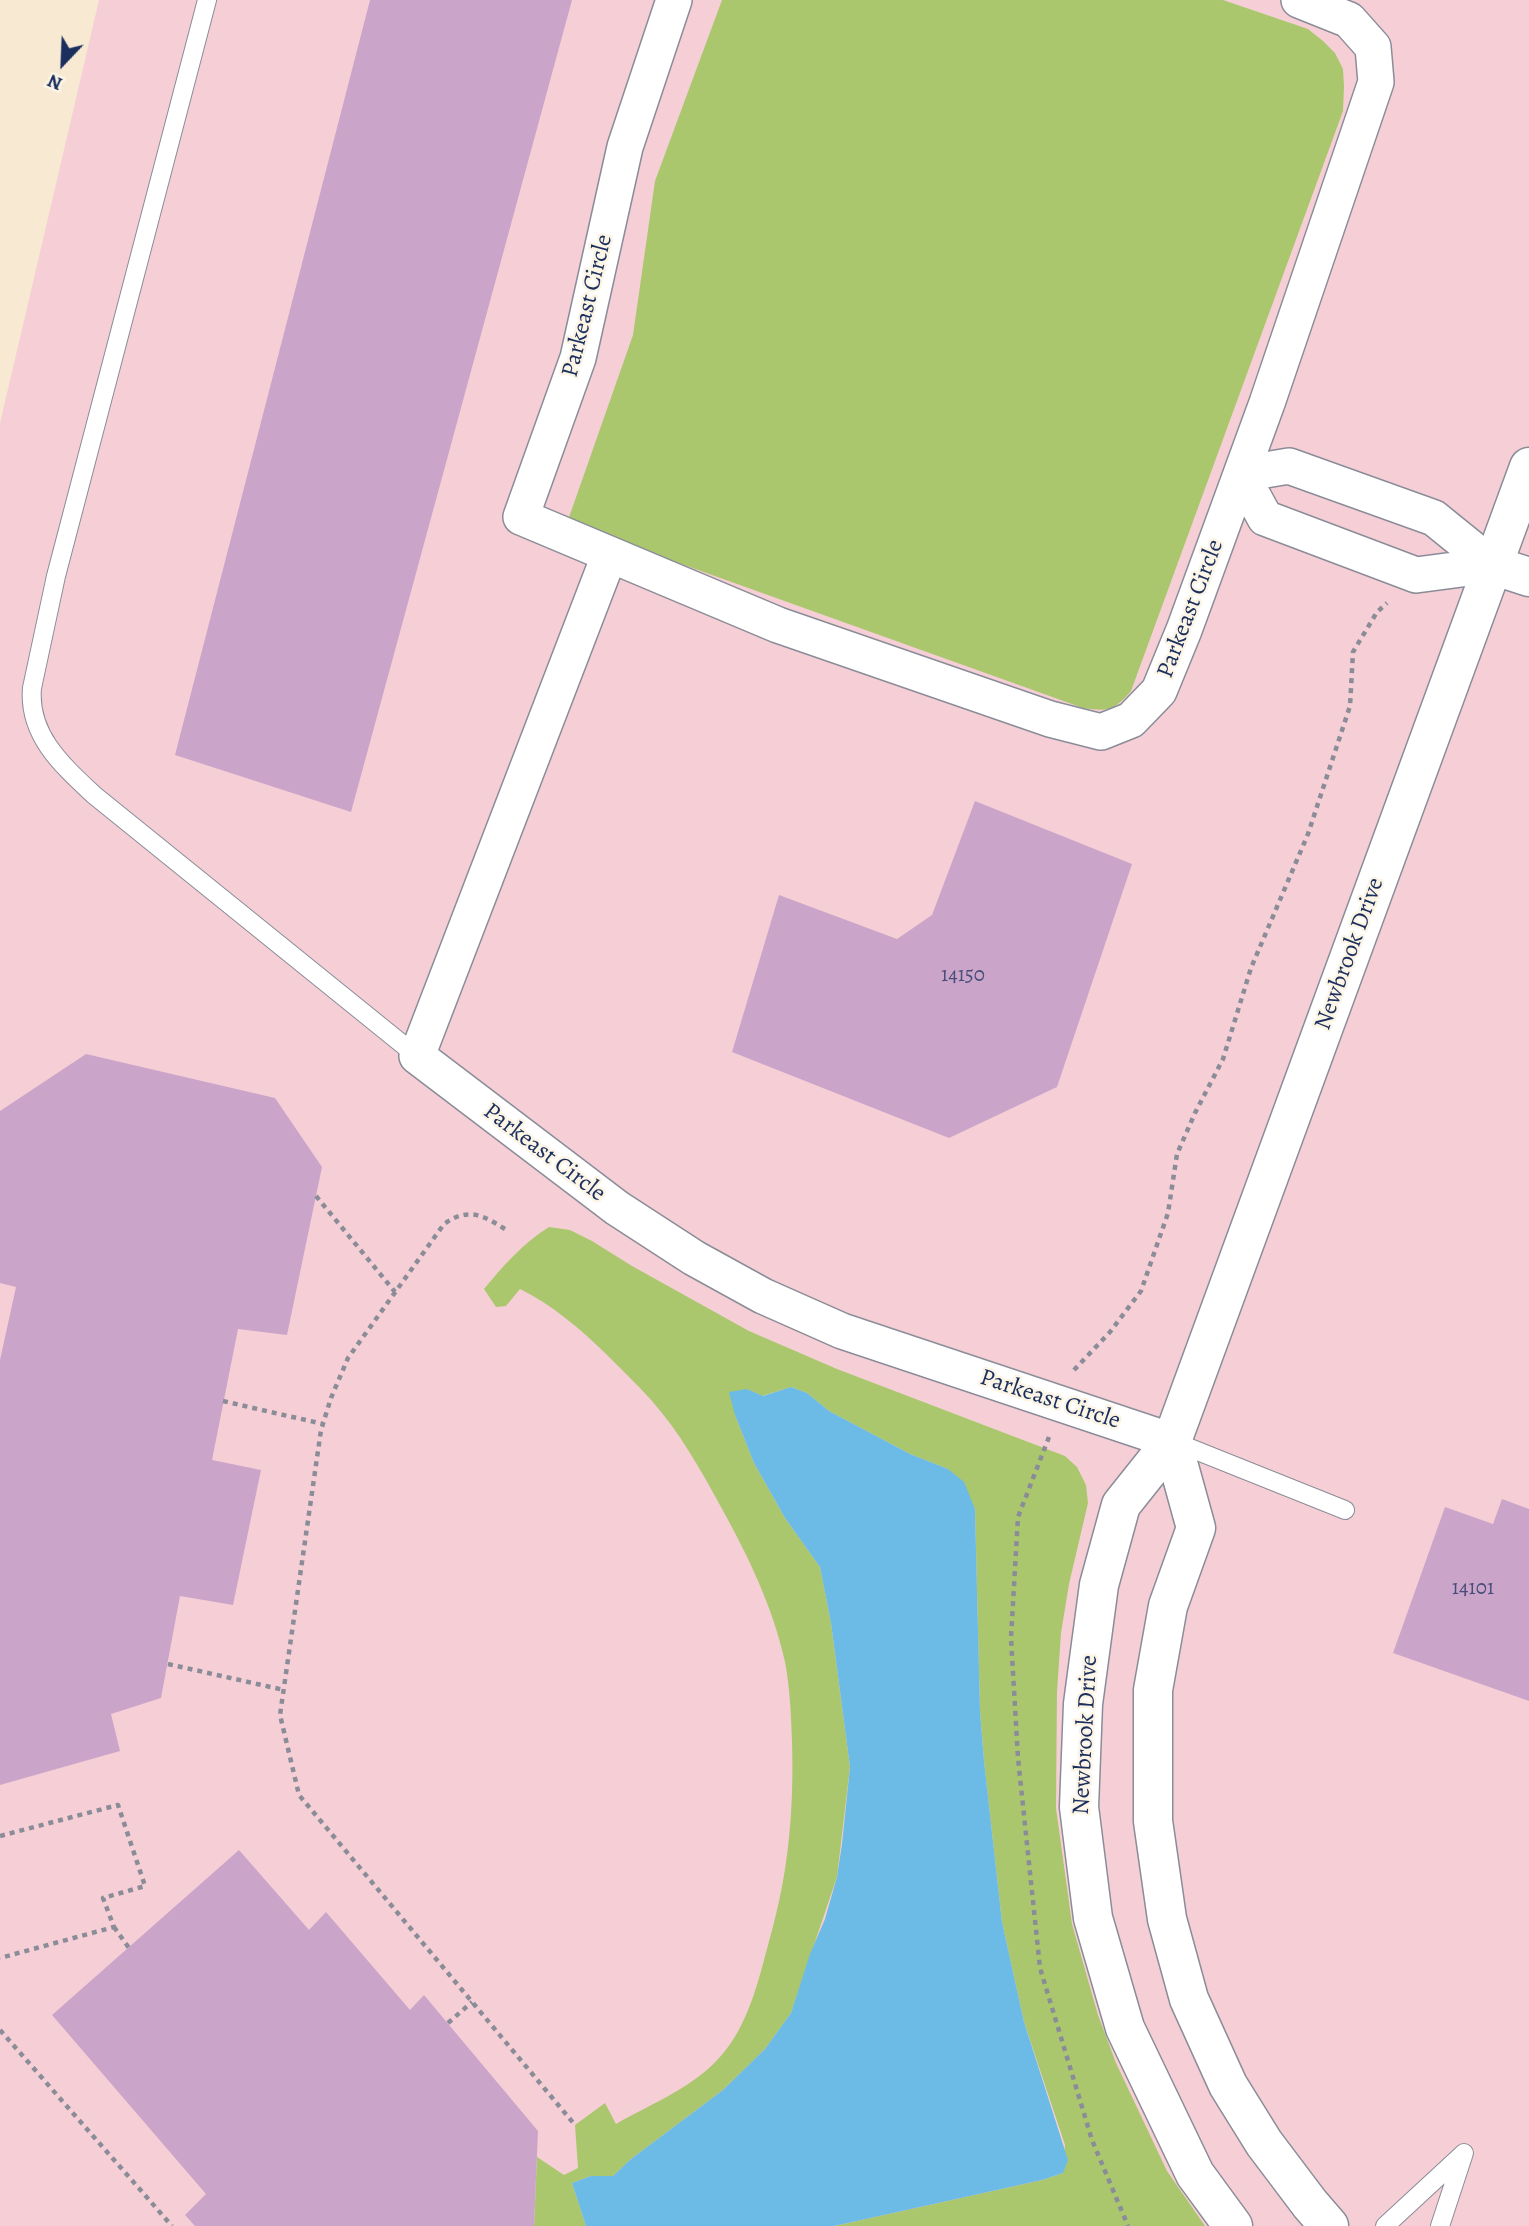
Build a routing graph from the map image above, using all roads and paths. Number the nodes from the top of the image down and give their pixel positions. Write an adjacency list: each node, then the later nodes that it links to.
1 (207, 0): 10 (lane)
2 (674, 0): 6 (street, Parkeast Circle)
3 (1299, 0): 5 (street, Parkeast Circle)
4 (1529, 467): 7 (street, Newbrook Drive)
5 (1241, 474): 6 (street, Parkeast Circle); 7 (street); 8 (street)
6 (609, 556): 10 (street)
7 (1492, 565): 8 (street); 9 (street); 17 (street, Newbrook Drive)
8 (1416, 575): 15 (path)
9 (1529, 577)
10 (417, 1056): 15 (street, Parkeast Circle)
11 (316, 1196): 13 (path)
12 (505, 1229): 13 (path)
13 (395, 1292): 16 (path)
14 (223, 1401): 16 (path)
15 (1060, 1404): 17 (street, Parkeast Circle); 30 (path)
16 (323, 1424): 20 (path)
17 (1171, 1441): 18 (lane); 31 (street, Newbrook Drive); 32 (street)
18 (1345, 1510)
19 (168, 1664): 20 (path)
20 (284, 1690): 25 (path)
21 (0, 1836): 22 (path)
22 (114, 1927): 23 (path); 24 (path)
23 (129, 1948)
24 (0, 1958)
25 (472, 2002): 26 (path); 28 (path)
26 (448, 2023)
27 (0, 2030): 29 (path)
28 (575, 2125)
29 (172, 2226)
30 (1128, 2226)
31 (1233, 2226)
32 (1329, 2226)
33 (1385, 2226): 34 (lane)
34 (1440, 2226)

